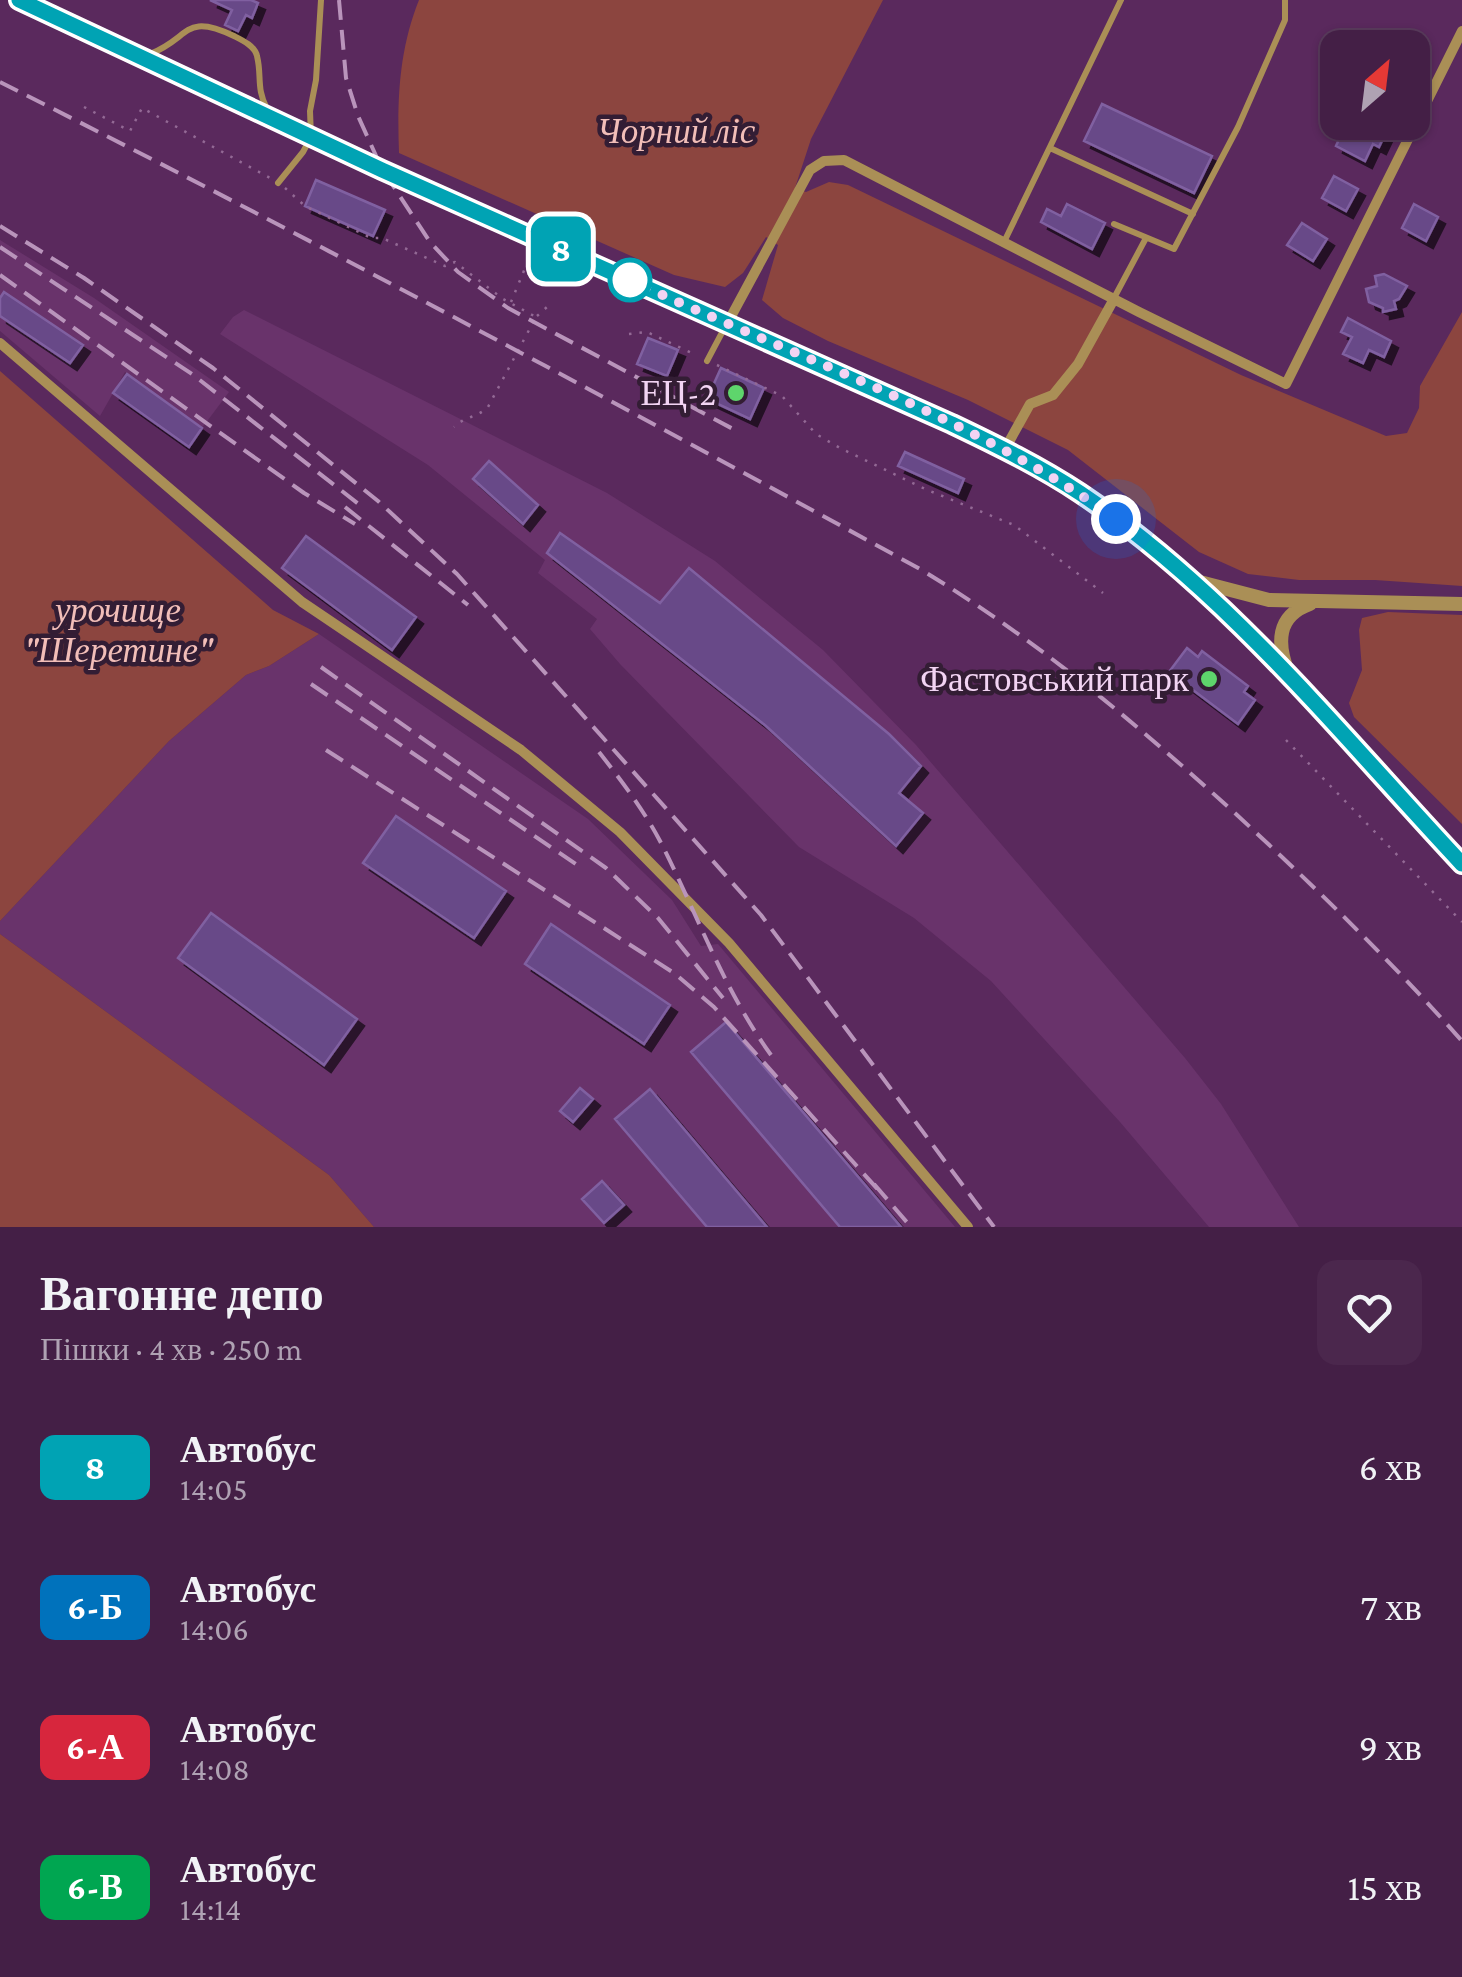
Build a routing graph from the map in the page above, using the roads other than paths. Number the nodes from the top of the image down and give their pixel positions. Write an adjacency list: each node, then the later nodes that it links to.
1 (18, 0): 6 (main road)
2 (320, 0): 8 (lane)
3 (1121, 0): 9 (lane)
4 (1286, 0): 11 (lane)
5 (1462, 31): 15 (street)
6 (140, 58): 7 (main road); 7 (lane)
7 (273, 119): 8 (main road)
8 (311, 137): 10 (lane); 16 (main road)
9 (1050, 148): 11 (lane); 14 (lane)
10 (278, 183)
11 (1193, 214): 13 (lane)
12 (1114, 224): 13 (lane)
13 (1146, 238): 15 (lane)
14 (1004, 242): 15 (street); 16 (street)
15 (1114, 299): 19 (street)
16 (726, 324): 18 (lane); 19 (main road)
17 (0, 343): 25 (street)
18 (707, 361)
19 (1005, 449): 20 (main road)
20 (1190, 578): 21 (street); 23 (main road)
21 (1321, 602): 22 (street); 23 (street)
22 (1462, 604)
23 (1292, 682): 24 (main road)
24 (1462, 864)
25 (968, 1227)

